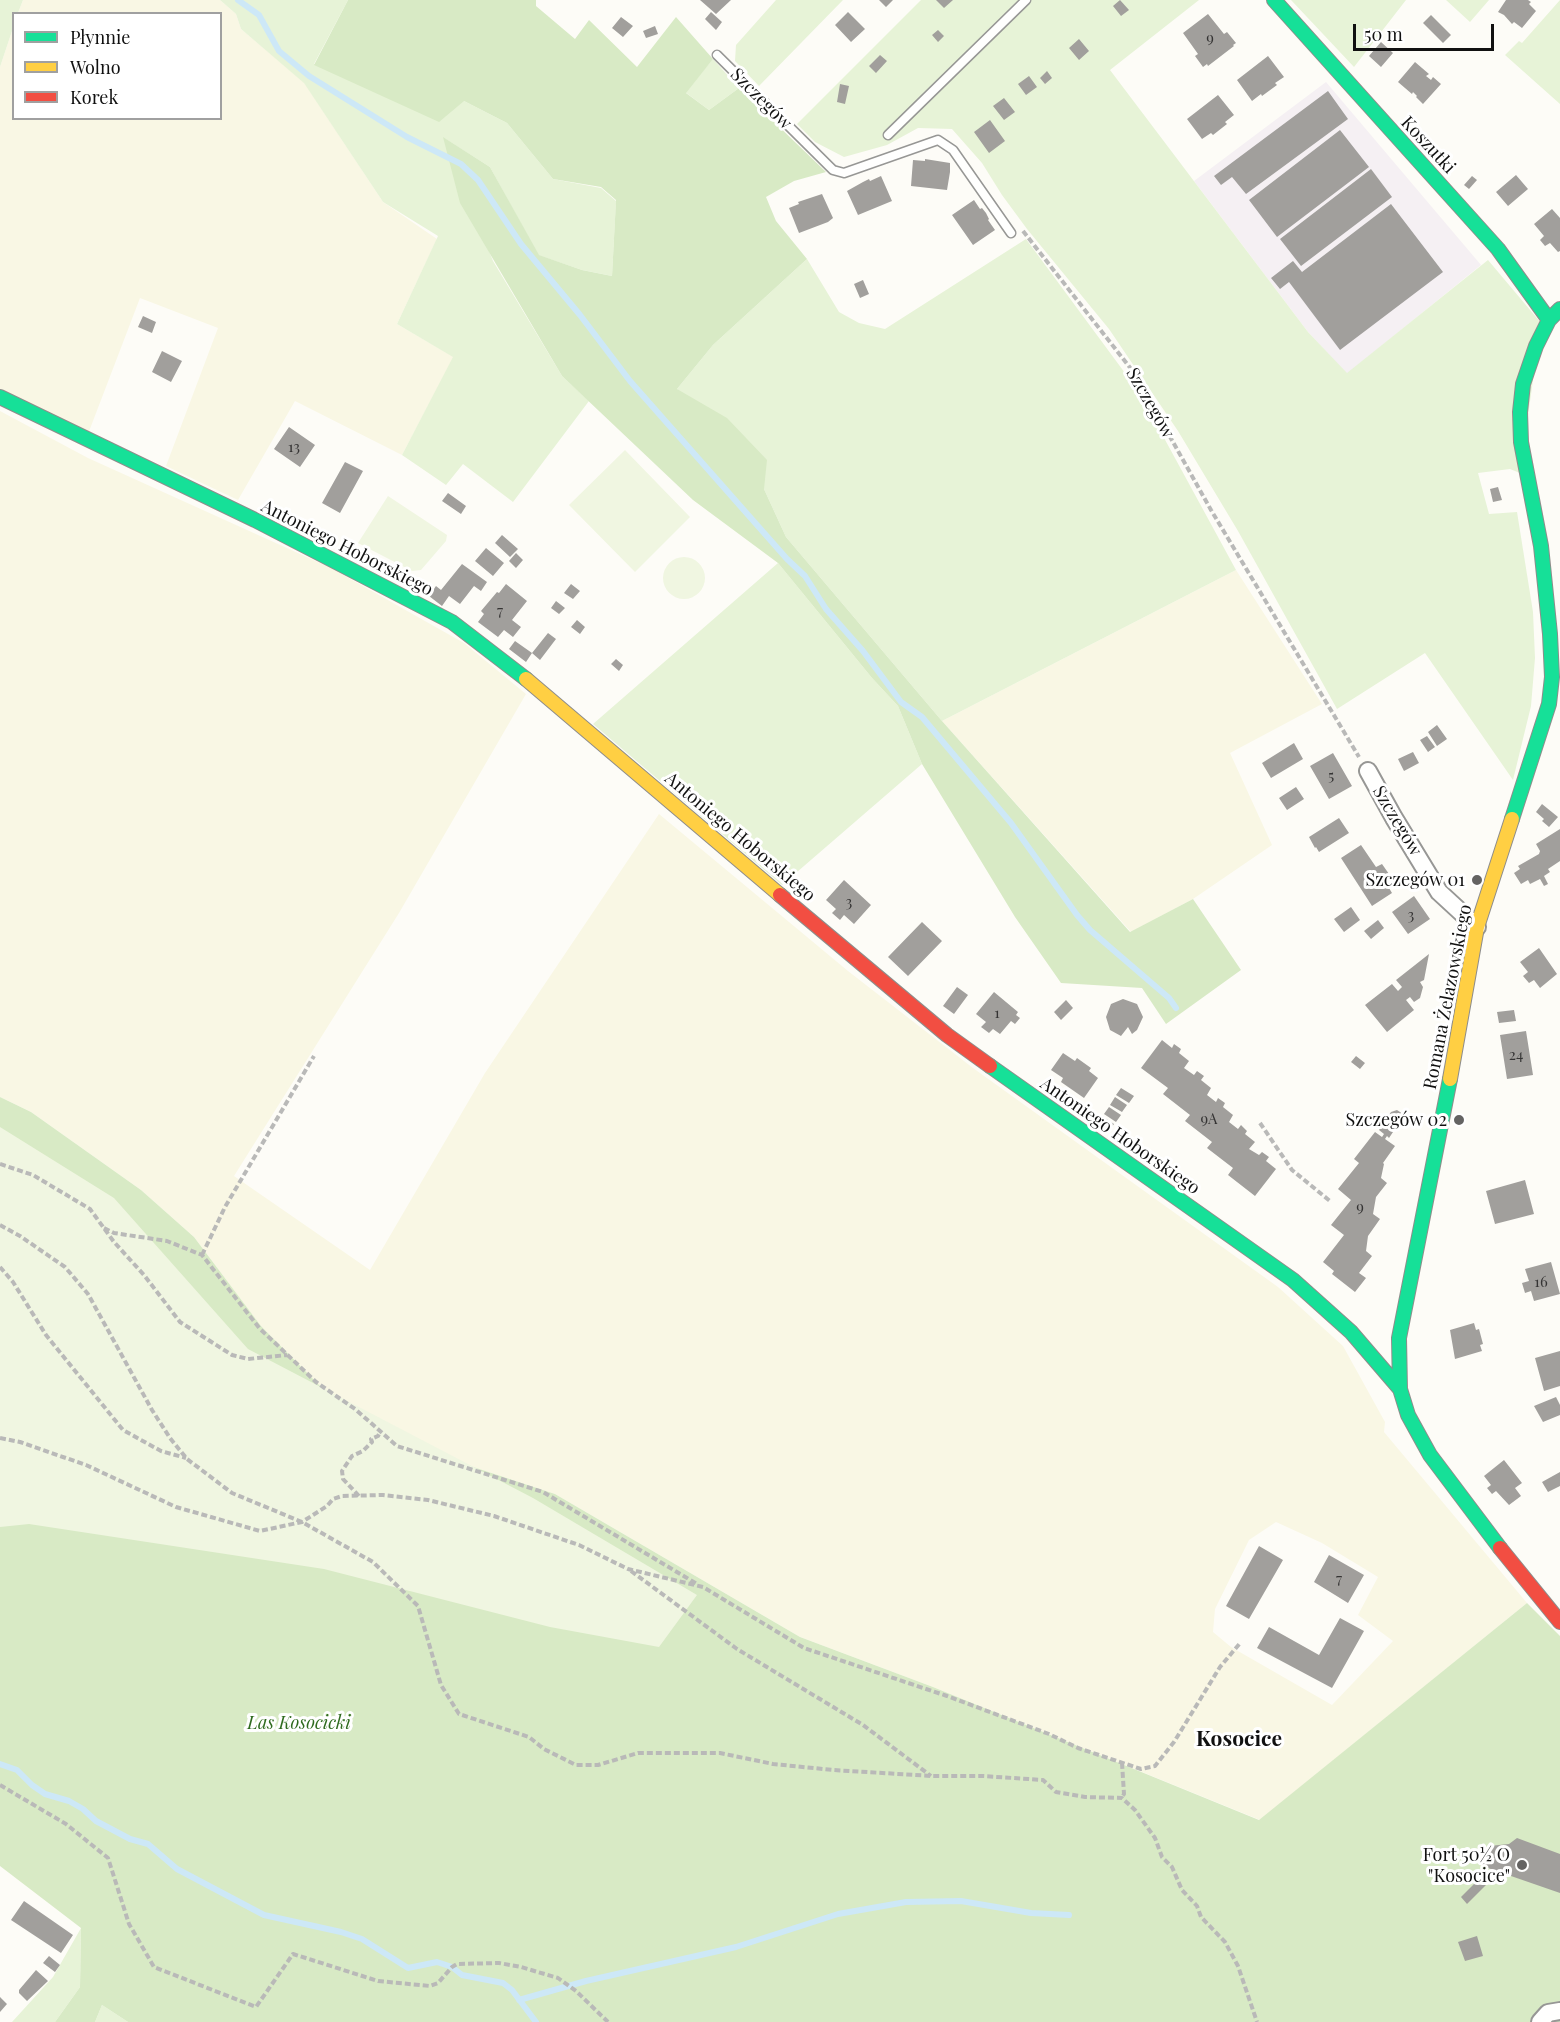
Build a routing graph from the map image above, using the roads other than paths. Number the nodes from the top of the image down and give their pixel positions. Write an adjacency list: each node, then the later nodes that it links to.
1 (1026, 0): 4 (lane)
2 (1274, 0): 7 (street, Koszutki)
3 (717, 55): 5 (lane, Szczegów)
4 (888, 135)
5 (1011, 233)
6 (1560, 309): 7 (street, Romana Żelazowskiego)
7 (1549, 320): 9 (street, Romana Żelazowskiego)
8 (0, 397): 12 (street, Antoniego Hoborskiego)
9 (1556, 680): 11 (street, Romana Żelazowskiego)
10 (1368, 771): 11 (street, Szczegów)
11 (1478, 927): 12 (street, Romana Żelazowskiego)
12 (1400, 1389): 13 (street, Romana Żelazowskiego)
13 (1560, 1622)
14 (1560, 2011): 15 (street)
15 (1540, 2022)

